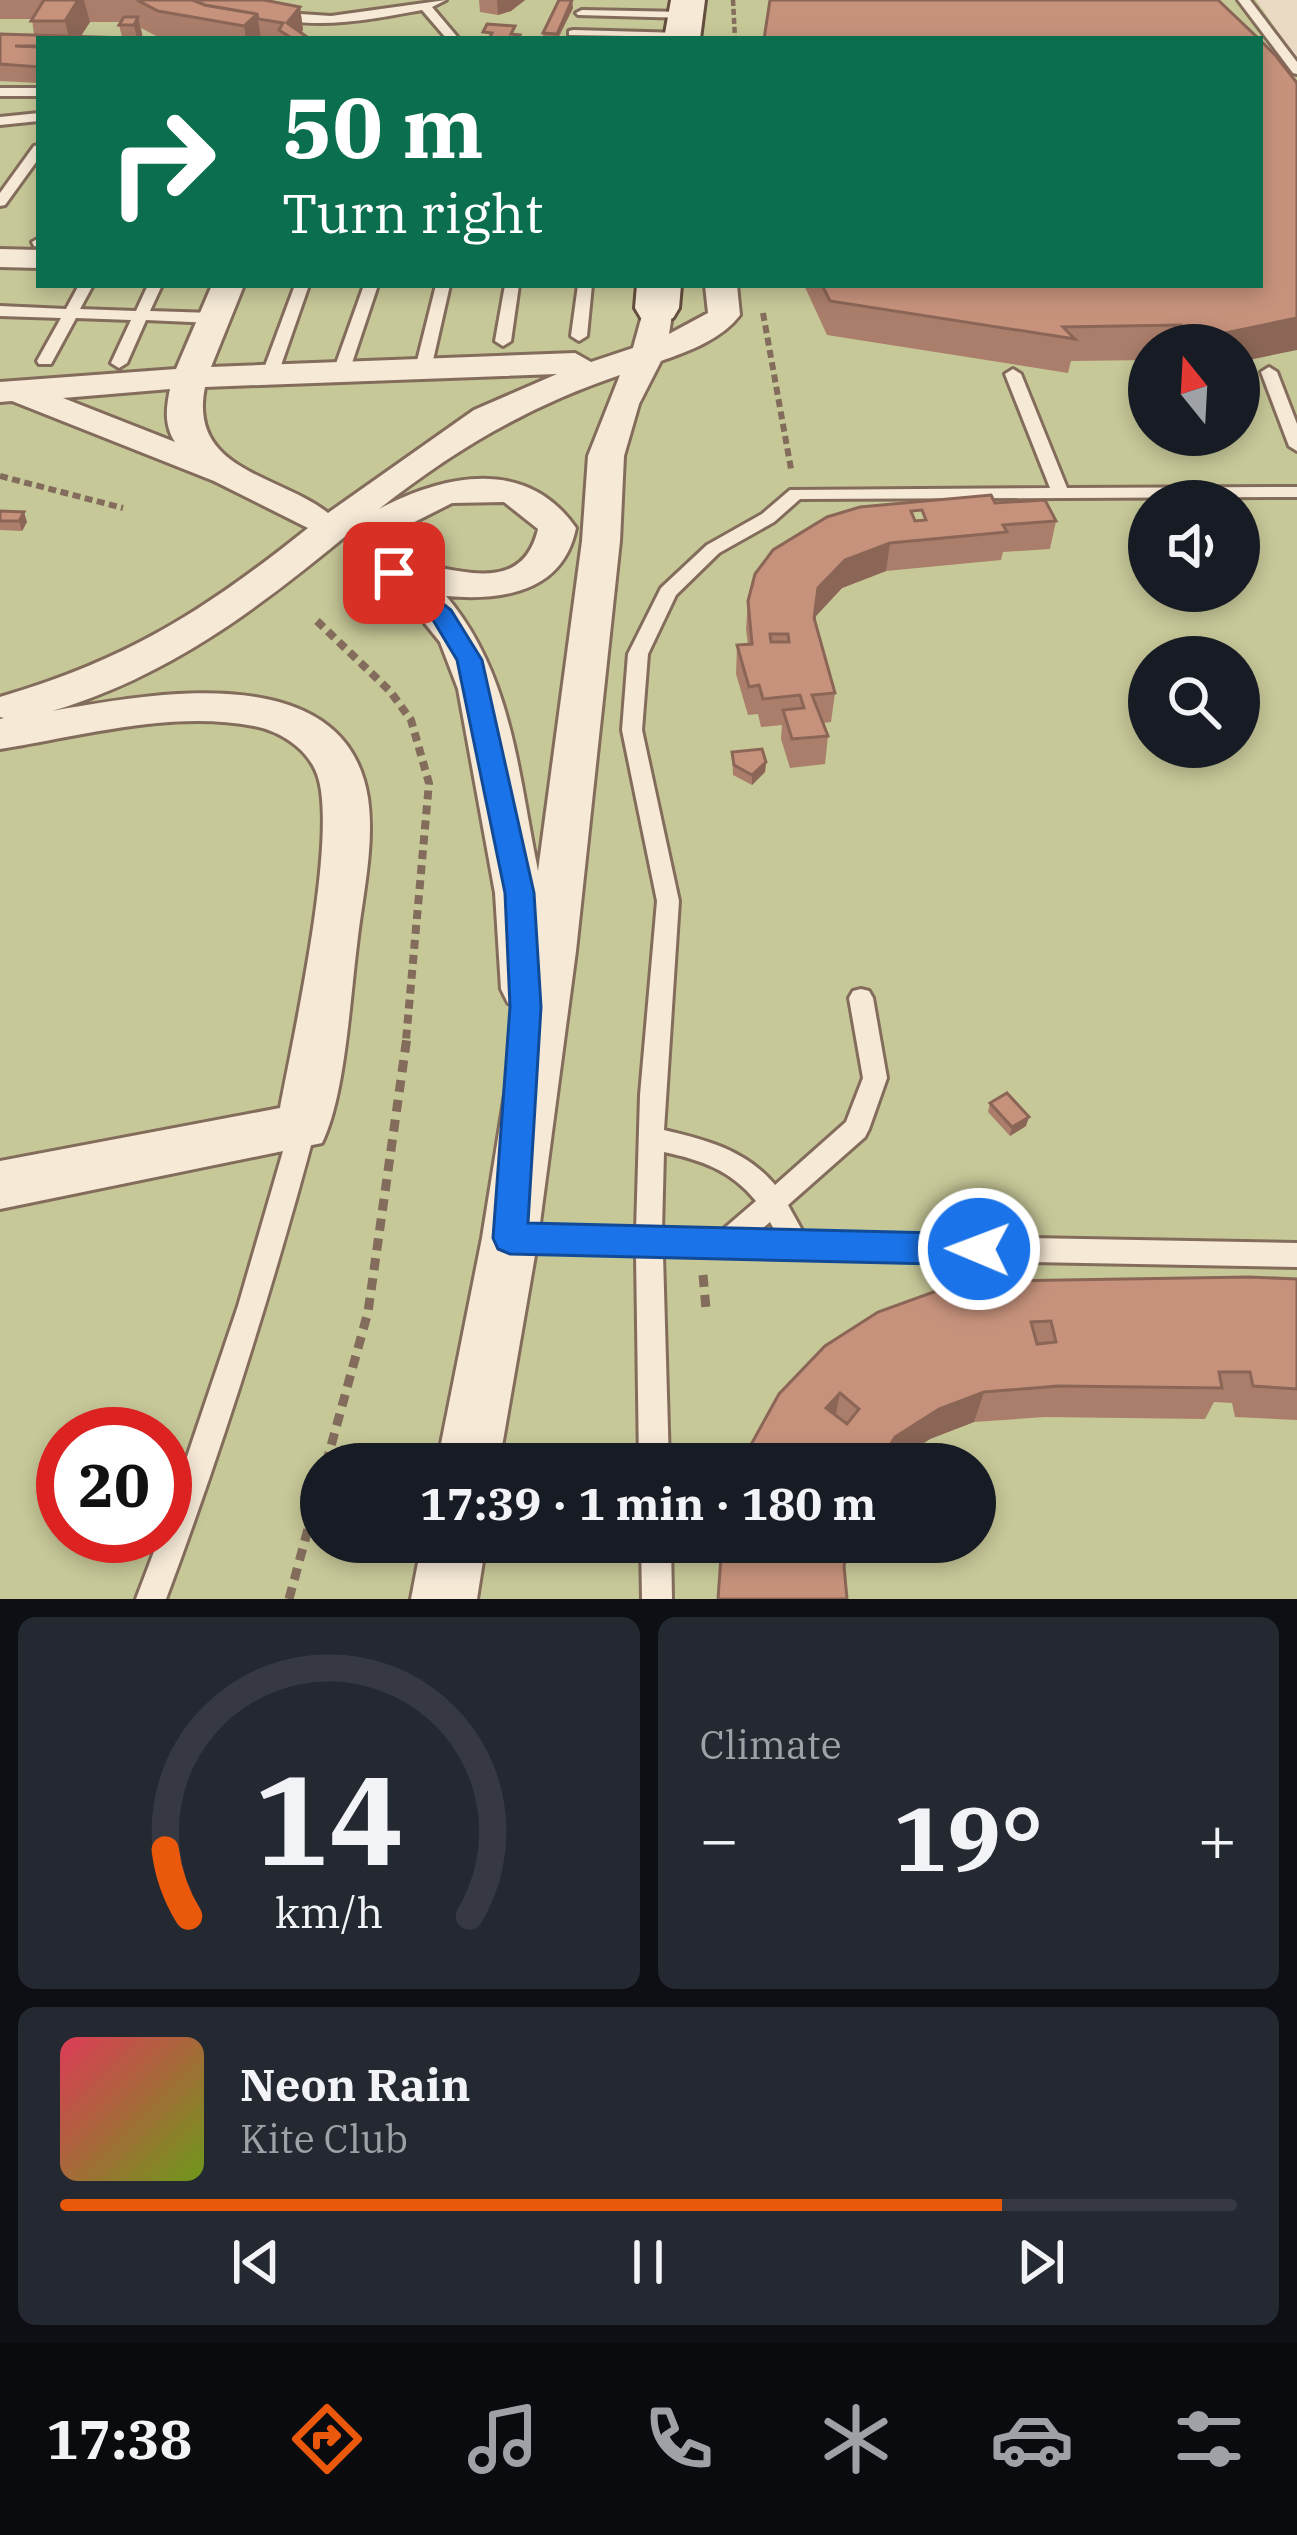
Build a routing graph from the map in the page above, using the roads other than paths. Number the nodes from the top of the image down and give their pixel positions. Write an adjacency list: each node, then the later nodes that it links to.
1 (240, 0): 4 (lane)
2 (440, 0): 4 (lane)
3 (1244, 0): 9 (lane)
4 (425, 6): 8 (lane)
5 (582, 13): 6 (lane)
6 (685, 23): 7 (lane)
7 (573, 33)
8 (450, 36)
9 (1297, 70)
10 (0, 92): 11 (lane)
11 (36, 92)
12 (36, 118): 13 (lane)
13 (0, 121)
14 (36, 153): 15 (lane)
15 (0, 202)
16 (0, 258): 17 (street)
17 (36, 260)
18 (84, 288): 28 (lane)
19 (154, 288): 29 (lane)
20 (227, 288): 31 (street)
21 (301, 288): 39 (lane)
22 (370, 288): 37 (lane)
23 (442, 288): 36 (lane)
24 (512, 288): 33 (lane)
25 (585, 288): 32 (lane)
26 (722, 288): 30 (street)
27 (0, 311): 28 (lane)
28 (70, 313): 29 (lane); 34 (lane)
29 (140, 315): 31 (lane); 35 (lane)
30 (655, 315): 36 (street); 48 (street); 55 (street)
31 (213, 318): 41 (street)
32 (579, 335)
33 (503, 341)
34 (45, 361)
35 (119, 363)
36 (423, 369): 37 (street)
37 (341, 372): 39 (street)
38 (1269, 372): 43 (lane)
39 (270, 374): 41 (street)
40 (1013, 374): 46 (lane)
41 (187, 378): 42 (street); 44 (street)
42 (7, 392): 44 (street)
43 (1297, 446)
44 (227, 476): 47 (street)
45 (1297, 492): 46 (lane)
46 (1061, 493): 52 (lane)
47 (312, 518)
48 (0, 710)
49 (0, 734): 51 (street); 55 (street)
50 (861, 998): 54 (lane)
51 (303, 1127): 53 (street); 63 (lane)
52 (651, 1138): 54 (lane); 56 (lane)
53 (0, 1184)
54 (774, 1201): 57 (lane); 58 (lane)
55 (510, 1238): 56 (lane); 60 (street)
56 (649, 1243): 57 (lane); 61 (lane)
57 (725, 1245): 58 (lane)
58 (797, 1246): 59 (lane)
59 (1297, 1256)
60 (472, 1443)
61 (654, 1443)
62 (656, 1563): 64 (lane)
63 (151, 1599)
64 (657, 1599)

